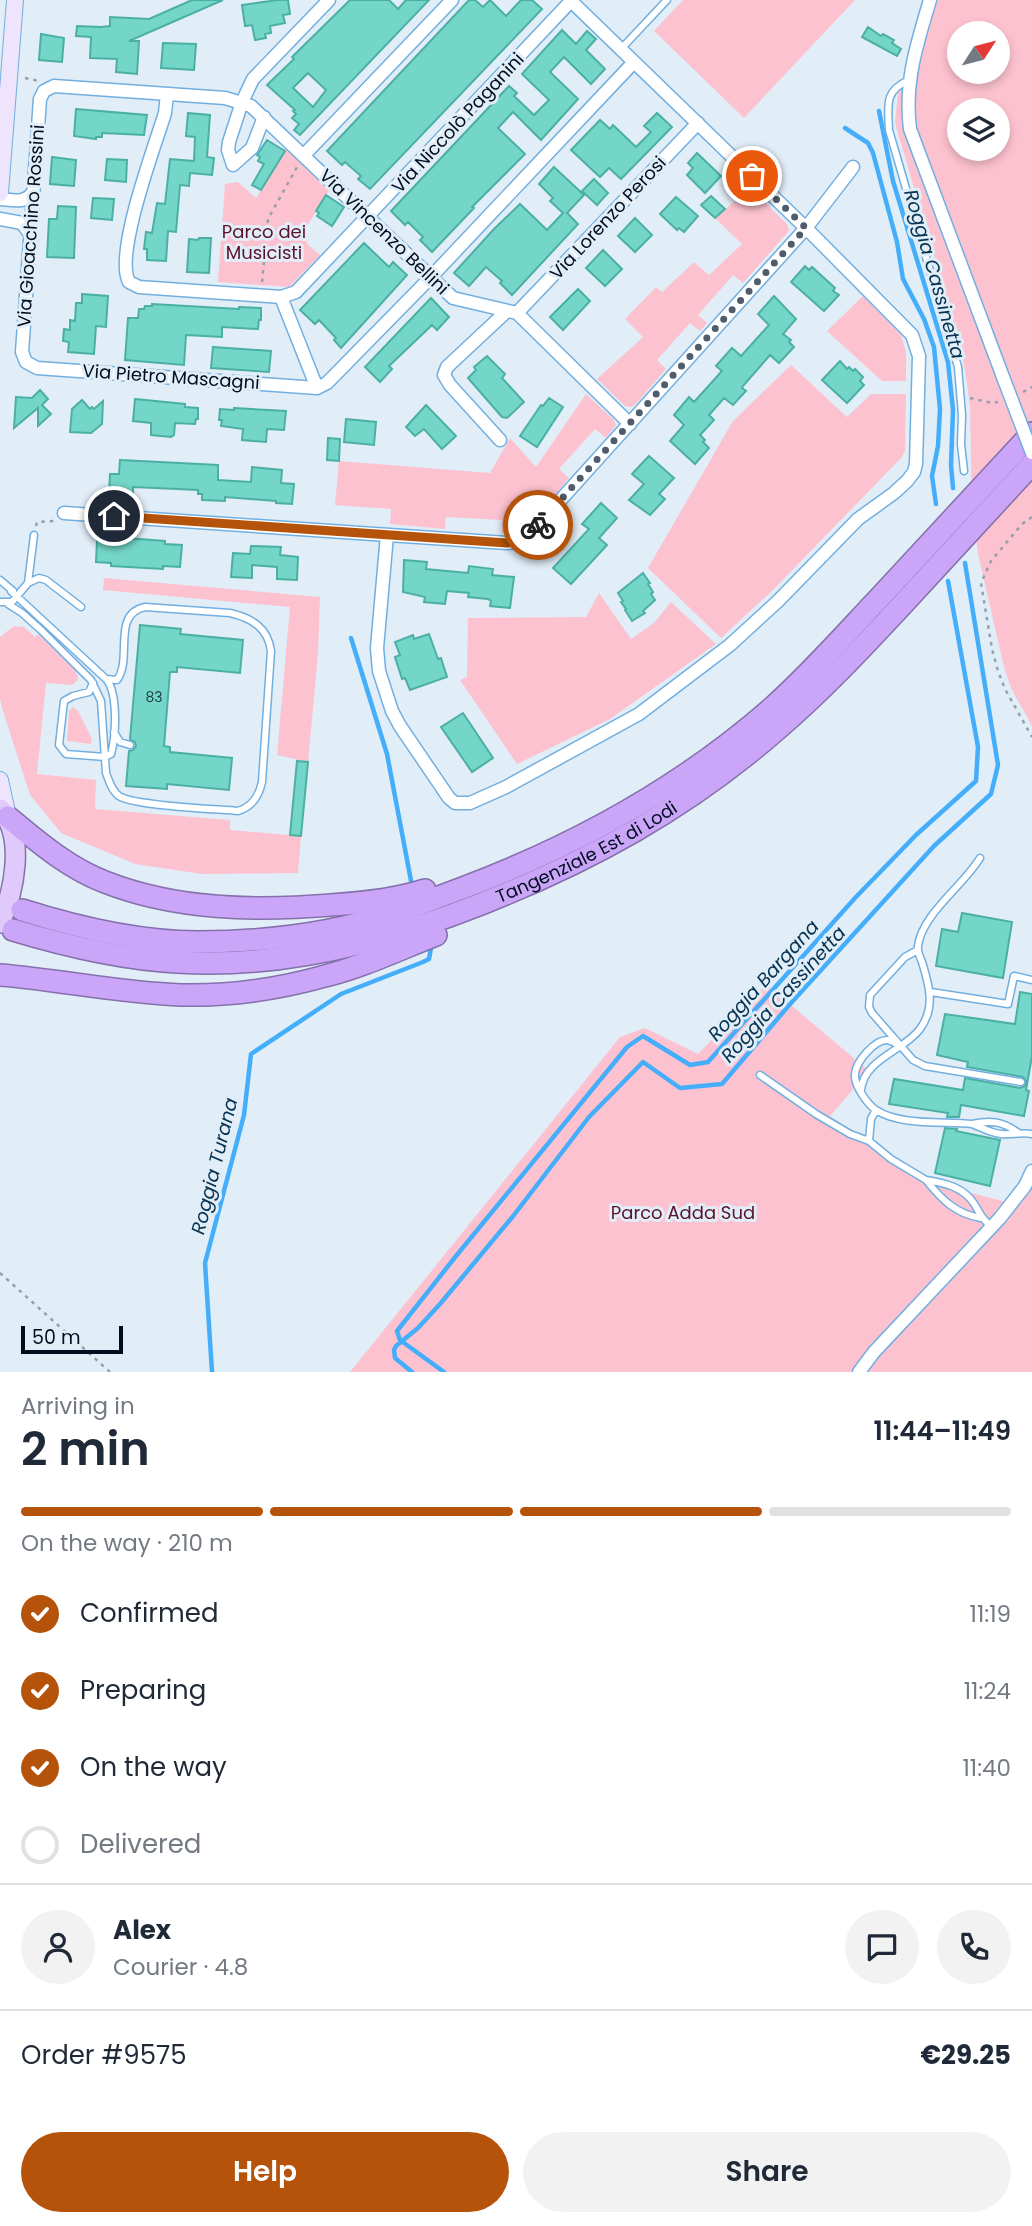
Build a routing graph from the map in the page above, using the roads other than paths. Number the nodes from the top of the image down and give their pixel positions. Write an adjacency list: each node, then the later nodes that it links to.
1 (15, 0): 17 (street)
2 (329, 0): 11 (street)
3 (452, 0): 14 (street)
4 (667, 0): 7 (lane)
5 (930, 0): 9 (street)
6 (571, 1): 7 (street); 19 (street, Via Niccolò Paganini)
7 (621, 49): 8 (street)
8 (634, 62): 13 (street); 23 (street)
9 (909, 80): 31 (street, bridge); 33 (lane)
10 (167, 94): 11 (street); 16 (street, Via Gioacchino Rossini); 24 (street)
11 (242, 102): 12 (street, Via Vincenzo Bellini); 12 (street)
12 (264, 117): 14 (street, Via Vincenzo Bellini)
13 (698, 123): 21 (street); 25 (street, Via Lorenzo Perosi)
14 (304, 155): 19 (street, Via Vincenzo Bellini)
15 (853, 167): 21 (street)
16 (33, 192): 18 (street); 22 (street, Via Gioacchino Rossini)
17 (0, 193)
18 (0, 199)
19 (369, 218): 23 (street, Via Vincenzo Bellini); 24 (street, Via Niccolò Paganini)
20 (0, 219): 22 (street)
21 (806, 228): 28 (street); 36 (street)
22 (30, 234): 26 (street, Via Gioacchino Rossini)
23 (431, 277): 25 (street, Via Vincenzo Bellini); 27 (street)
24 (281, 297): 27 (street)
25 (512, 312): 28 (street); 30 (street, Via Lorenzo Perosi)
26 (26, 362): 27 (street, Via Pietro Mascagni)
27 (317, 388)
28 (630, 424): 36 (street)
29 (1032, 433): 52 (highway, Tangenziale Est di Lodi)
30 (500, 440)
31 (1032, 453)
32 (1032, 464): 53 (highway, Tangenziale Est di Lodi)
33 (964, 471)
34 (64, 513): 36 (street)
35 (34, 535): 38 (lane)
36 (387, 535)
37 (0, 580): 39 (lane)
38 (26, 587): 39 (lane); 40 (lane); 43 (lane)
39 (11, 590): 40 (lane)
40 (18, 597): 42 (lane); 44 (lane)
41 (0, 602): 42 (lane)
42 (8, 604): 45 (lane)
43 (81, 607)
44 (106, 679): 46 (lane); 48 (lane)
45 (93, 683): 48 (lane); 48 (lane)
46 (114, 732): 47 (lane); 48 (lane)
47 (130, 746)
48 (106, 757)
49 (0, 780): 50 (street)
50 (4, 813): 52 (highway); 55 (main road)
51 (980, 858): 56 (lane)
52 (512, 870): 54 (highway, Tangenziale Est di Lodi)
53 (540, 881): 55 (highway, Tangenziale Est di Lodi); 57 (highway)
54 (23, 910)
55 (6, 926)
56 (918, 950): 59 (lane); 60 (lane)
57 (0, 975)
58 (1032, 980): 59 (lane)
59 (931, 992): 60 (lane)
60 (900, 1045): 62 (lane); 63 (lane); 63 (lane)
61 (760, 1075): 66 (lane)
62 (1021, 1082)
63 (861, 1090): 64 (lane)
64 (876, 1110): 65 (lane); 66 (lane)
65 (1032, 1134)
66 (869, 1141): 68 (lane)
67 (1032, 1171): 70 (street)
68 (926, 1180): 69 (lane); 69 (lane)
69 (981, 1219): 70 (lane)
70 (992, 1227): 71 (street)
71 (859, 1372)

